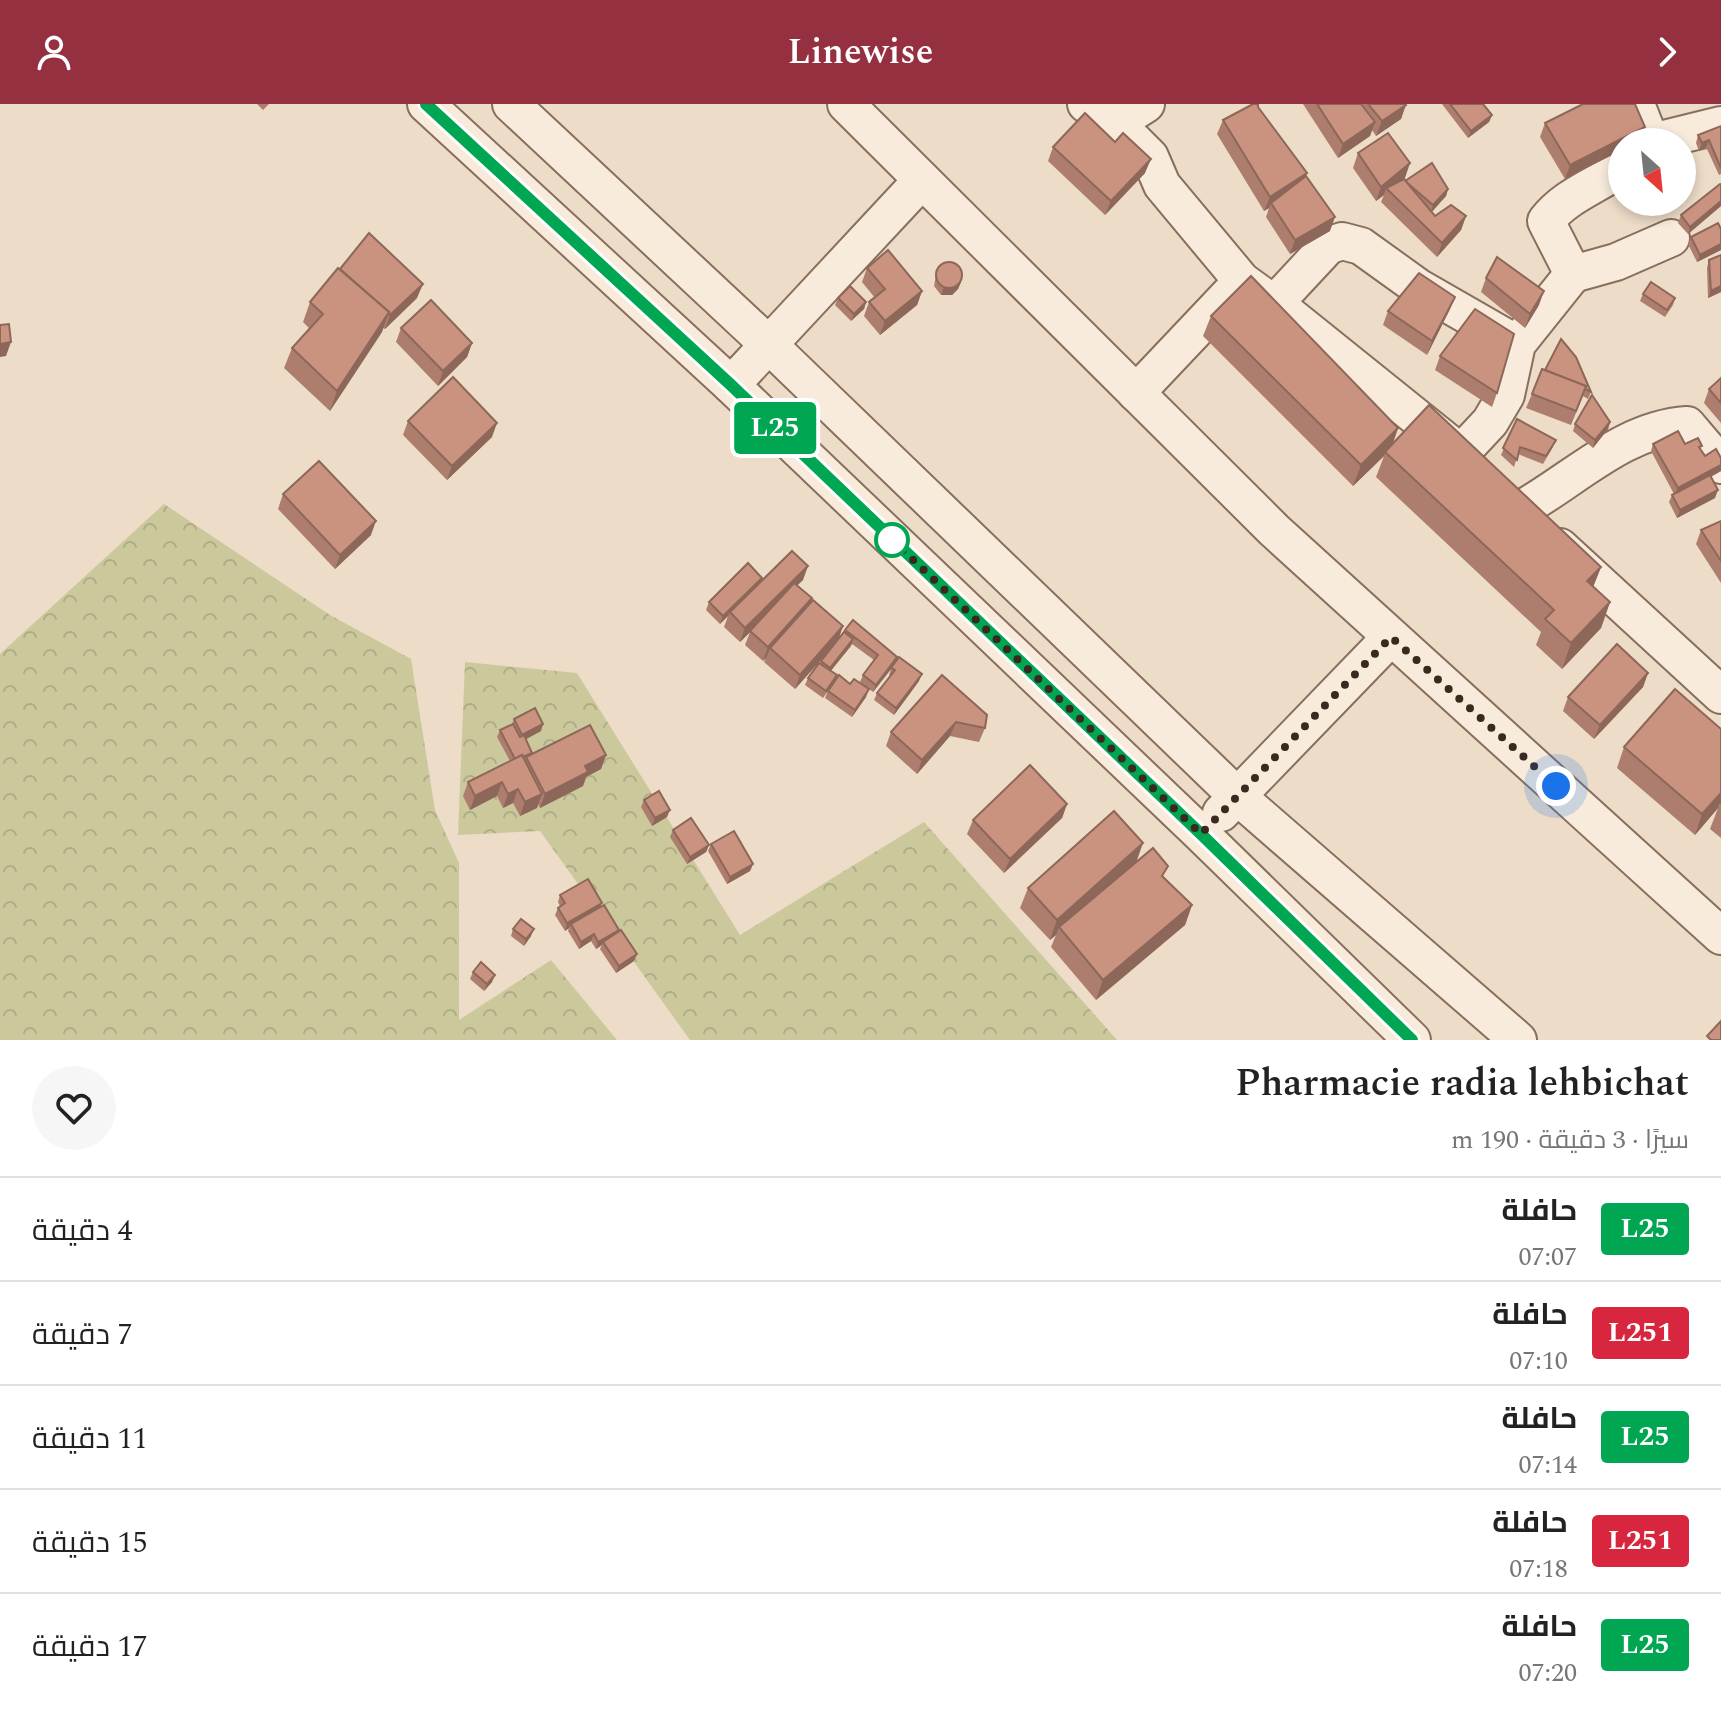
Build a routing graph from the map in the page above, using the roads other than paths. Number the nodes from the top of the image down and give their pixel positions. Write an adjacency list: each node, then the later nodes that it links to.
1 (426, 104): 19 (street)
2 (511, 104): 18 (street)
3 (846, 104): 12 (street)
4 (1086, 104): 7 (street)
5 (1146, 104): 7 (street)
6 (1636, 104): 9 (street)
7 (1116, 123): 15 (street)
8 (1721, 125): 10 (street)
9 (1645, 128)
10 (1696, 131)
11 (1608, 176): 14 (street)
12 (922, 180): 18 (street); 20 (street)
13 (1671, 238): 14 (street)
14 (1573, 274): 17 (street)
15 (1242, 281): 16 (street); 20 (street)
16 (1274, 304): 17 (street); 22 (street)
17 (1517, 344): 22 (street)
18 (769, 345): 19 (street); 25 (street)
19 (731, 385): 26 (street)
20 (1136, 393): 23 (street)
21 (1721, 465): 22 (street)
22 (1492, 481): 24 (street)
23 (1391, 637): 25 (street); 27 (street)
24 (1721, 695)
25 (1237, 796): 26 (street); 29 (street)
26 (1201, 834): 28 (street)
27 (1721, 936)
28 (1401, 1036)
29 (1518, 1040)

